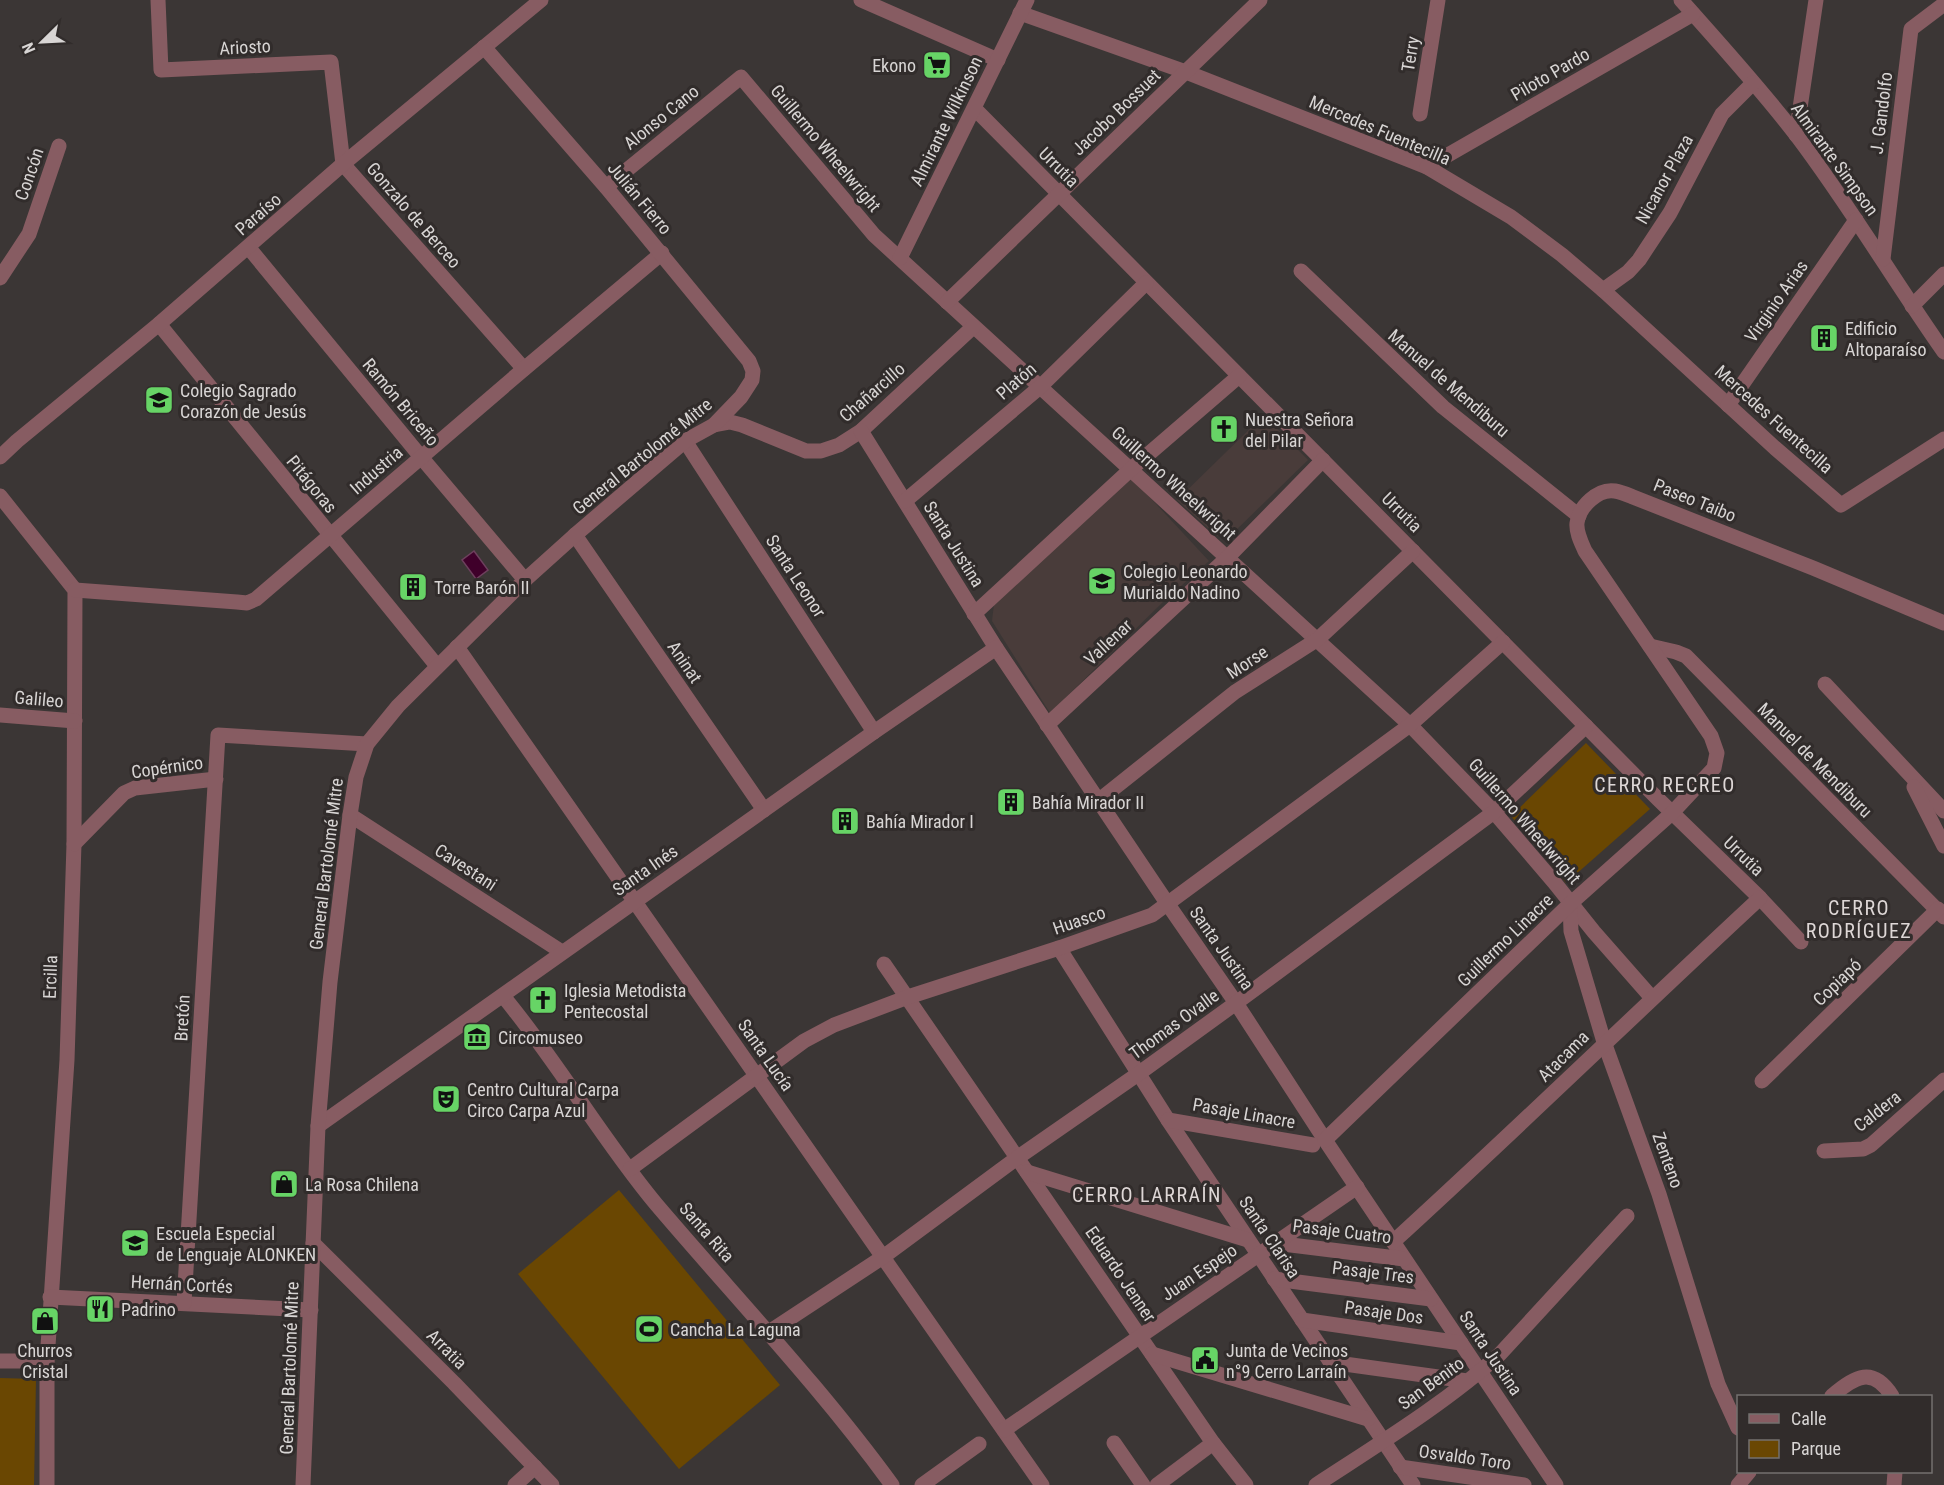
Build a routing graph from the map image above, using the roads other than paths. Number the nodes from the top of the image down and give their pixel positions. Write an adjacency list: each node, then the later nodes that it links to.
1 (158, 0): 13 (street, Ariosto)
2 (541, 0): 11 (street, Paraíso)
3 (861, 0): 12 (street)
4 (1260, 0): 14 (street, Jacobo Bossuet)
5 (1438, 0): 18 (street, Terry)
6 (1681, 0): 10 (street, Almirante Simpson)
7 (1816, 0): 19 (street)
8 (1944, 4): 29 (street, J. Gandolfo)
9 (1024, 7): 12 (street, Almirante Wilkinson); 14 (street, Mercedes Fuentecilla)
10 (1693, 14): 16 (street, Almirante Simpson); 22 (street, Piloto Pardo)
11 (484, 48): 21 (street, Paraíso); 23 (street, Julián Fierro)
12 (998, 60): 17 (street, Almirante Wilkinson)
13 (332, 62): 21 (street, Gonzalo de Berceo)
14 (1185, 72): 22 (street, Mercedes Fuentecilla); 24 (street, Jacobo Bossuet)
15 (741, 77): 23 (street, Alonso Cano); 28 (street, Guillermo Wheelwright)
16 (1753, 83): 19 (street, Almirante Simpson); 34 (street, Nicanor Plaza)
17 (975, 109): 24 (street, Urrutia); 28 (street, Almirante Wilkinson)
18 (1420, 114)
19 (1796, 135): 25 (street, Almirante Simpson)
20 (59, 146): 32 (street, Concón)
21 (344, 164): 26 (street, Paraíso); 40 (street, Gonzalo de Berceo)
22 (1427, 167): 34 (street, Mercedes Fuentecilla)
23 (606, 187): 27 (street, Julián Fierro)
24 (1059, 194): 33 (street, Urrutia); 35 (street, Jacobo Bossuet)
25 (1856, 220): 29 (street, Almirante Simpson); 44 (street, Virginio Arias)
26 (249, 248): 37 (street, Paraíso); 49 (street, Ramón Briceño)
27 (662, 253): 40 (street, Industria); 42 (street, Julián Fierro)
28 (900, 258): 35 (street, Guillermo Wheelwright)
29 (1883, 259): 36 (street, Almirante Simpson)
30 (1300, 271): 55 (street, Manuel de Mendiburu)
31 (1944, 274): 36 (street)
32 (0, 278)
33 (1146, 282): 41 (street, Urrutia); 43 (street, Platón)
34 (1603, 290): 44 (street, Mercedes Fuentecilla)
35 (947, 302): 38 (street, Guillermo Wheelwright)
36 (1912, 306): 39 (street, Almirante Simpson)
37 (159, 324): 50 (street, Paraíso); 57 (street, Pitágoras)
38 (973, 327): 43 (street, Guillermo Wheelwright); 46 (street, Chañarcillo)
39 (1944, 352)
40 (524, 369): 49 (street, Industria)
41 (1239, 376): 51 (street, Urrutia); 52 (street)
42 (752, 380): 45 (street, General Bartolomé Mitre)
43 (1040, 387): 52 (street, Guillermo Wheelwright); 54 (street, Platón)
44 (1728, 405): 47 (street, Mercedes Fuentecilla)
45 (714, 425): 46 (street, Chañarcillo); 48 (street, General Bartolomé Mitre)
46 (861, 431): 54 (street, Santa Justina)
47 (1944, 439)
48 (685, 441): 56 (street, General Bartolomé Mitre); 76 (street, Santa Leonor)
49 (421, 457): 57 (street, Industria); 60 (street, Ramón Briceño)
50 (0, 458)
51 (1323, 460): 58 (street, Urrutia); 59 (street, Vallenar)
52 (1130, 470): 59 (street, Guillermo Wheelwright); 62 (street)
53 (0, 496): 61 (street)
54 (905, 501): 62 (street, Santa Justina)
55 (1579, 516): 63 (street, Paseo Taibo); 66 (street)
56 (575, 535): 60 (street, General Bartolomé Mitre); 82 (street, Aninat)
57 (329, 536): 61 (street, Industria); 69 (street, Pitágoras)
58 (1413, 551): 64 (street, Morse); 65 (street, Urrutia)
59 (1227, 558): 64 (street, Guillermo Wheelwright); 73 (street, Vallenar)
60 (525, 580): 67 (street, General Bartolomé Mitre)
61 (75, 590): 72 (street, Ercilla)
62 (974, 614): 68 (street, Santa Justina)
63 (1944, 622)
64 (1317, 639): 74 (street, Guillermo Wheelwright); 81 (street, Morse)
65 (1503, 642): 74 (street, Huasco); 75 (street, Urrutia)
66 (1650, 646): 85 (street, Guillermo Linacre); 93 (street, Manuel de Mendiburu)
67 (458, 647): 69 (street, General Bartolomé Mitre); 90 (street, Santa Lucía)
68 (996, 648): 73 (street, Santa Justina); 76 (street, Santa Inés)
69 (437, 666): 78 (street, General Bartolomé Mitre)
70 (1825, 684): 79 (street)
71 (0, 715): 72 (street, Galileo)
72 (75, 721): 87 (street, Ercilla)
73 (1047, 725): 81 (street, Santa Justina)
74 (1410, 725): 84 (street, Guillermo Wheelwright); 91 (street, Huasco)
75 (1586, 726): 84 (street, Thomas Ovalle); 85 (street, Urrutia)
76 (874, 732): 82 (street, Santa Inés)
77 (218, 735): 78 (street, Copérnico); 80 (street, Bretón)
78 (367, 744): 86 (street, General Bartolomé Mitre)
79 (1905, 768): 83 (street); 88 (street)
80 (216, 779): 87 (street, Copérnico); 126 (street, Bretón)
81 (1098, 801): 91 (street, Santa Justina)
82 (764, 810): 90 (street, Santa Inés)
83 (1944, 811)
84 (1494, 812): 92 (street, Guillermo Wheelwright); 101 (street, Thomas Ovalle)
85 (1672, 813): 89 (street, Urrutia); 92 (street, Guillermo Linacre)
86 (350, 815): 96 (street, Cavestani); 108 (street, General Bartolomé Mitre)
87 (74, 844): 124 (street, Ercilla)
88 (1944, 846)
89 (1760, 898): 94 (street, Urrutia); 100 (street, Atacama)
90 (635, 902): 96 (street, Santa Inés); 104 (street, Santa Lucía)
91 (1167, 903): 95 (street, Huasco); 101 (street, Santa Justina)
92 (1570, 904): 100 (street, Guillermo Wheelwright); 102 (street, Zenteno); 109 (street, Guillermo Linacre)
93 (1941, 913): 106 (street, Copiapó)
94 (1801, 942)
95 (1059, 948): 99 (street, Huasco); 103 (street, Santa Clarisa)
96 (562, 952): 98 (street, Santa Inés)
97 (884, 964): 99 (street, Eduardo Jenner)
98 (503, 996): 108 (street, Santa Inés); 112 (street, Santa Rita)
99 (908, 997): 104 (street, Huasco); 111 (street, Eduardo Jenner)
100 (1652, 998): 102 (street, Atacama)
101 (1236, 1003): 103 (street, Thomas Ovalle); 109 (street, Santa Justina)
102 (1604, 1042): 117 (street, Atacama); 141 (street, Zenteno)
103 (1138, 1074): 107 (street, Santa Clarisa); 111 (street, Thomas Ovalle)
104 (757, 1076): 112 (street, Huasco); 121 (street, Santa Lucía)
105 (1944, 1080): 110 (street, Caldera)
106 (1762, 1081)
107 (1168, 1120): 109 (street, Pasaje Linacre); 116 (street, Santa Clarisa)
108 (318, 1126): 119 (street, General Bartolomé Mitre)
109 (1319, 1142): 114 (street, Santa Justina)
110 (1824, 1151)
111 (1017, 1158): 113 (street, Eduardo Jenner); 121 (street, Thomas Ovalle)
112 (630, 1169): 129 (street, Santa Rita)
113 (1027, 1172): 116 (street); 130 (street, Eduardo Jenner)
114 (1357, 1187): 117 (street, Santa Justina); 118 (street, Juan Espejo)
115 (1627, 1216): 136 (street, San Benito)
116 (1248, 1240): 120 (street, Santa Clarisa)
117 (1393, 1242): 122 (street, Santa Justina)
118 (1275, 1243): 120 (street, Juan Espejo); 122 (street, Pasaje Cuatro)
119 (313, 1244): 127 (street, General Bartolomé Mitre); 147 (street, Arratia)
120 (1258, 1254): 123 (street, Santa Clarisa); 130 (street, Juan Espejo)
121 (883, 1257): 129 (street, Thomas Ovalle); 142 (street, Santa Lucía)
122 (1404, 1259): 125 (street, Santa Justina)
123 (1274, 1279): 125 (street, Pasaje Tres); 128 (street, Santa Clarisa)
124 (50, 1297): 126 (street, Hernán Cortés); 134 (street, Ercilla)
125 (1431, 1299): 131 (street, Santa Justina)
126 (184, 1303): 127 (street, Hernán Cortés)
127 (311, 1310): 151 (street, General Bartolomé Mitre)
128 (1302, 1320): 131 (street, Pasaje Dos); 135 (street, Santa Clarisa)
129 (769, 1332): 154 (street, Santa Rita)
130 (1139, 1336): 132 (street, Eduardo Jenner); 142 (street, Juan Espejo)
131 (1461, 1343): 136 (street, Santa Justina)
132 (1152, 1354): 140 (street); 145 (street, Eduardo Jenner)
133 (0, 1361): 134 (street)
134 (47, 1361): 150 (street, Ercilla)
135 (1330, 1362): 137 (street); 140 (street, Santa Clarisa)
136 (1480, 1372): 137 (street, San Benito); 163 (street, Santa Justina)
137 (1467, 1382): 143 (street, San Benito)
138 (1833, 1395): 139 (street)
139 (1891, 1395)
140 (1368, 1419): 143 (street, Santa Clarisa)
141 (1737, 1426)
142 (1004, 1430): 156 (street, Santa Lucía)
143 (1383, 1442): 148 (street, Santa Clarisa); 160 (street, San Benito)
144 (1114, 1443): 157 (street)
145 (1213, 1443): 158 (street); 159 (street, Eduardo Jenner)
146 (979, 1444): 155 (street)
147 (534, 1467): 152 (street); 153 (street, Arratia)
148 (1400, 1467): 161 (street, Santa Clarisa); 162 (street, Osvaldo Toro)
149 (1748, 1473): 164 (street)
150 (47, 1485)
151 (303, 1485)
152 (515, 1485)
153 (552, 1485)
154 (892, 1485)
155 (922, 1485)
156 (1042, 1485)
157 (1143, 1485)
158 (1157, 1485)
159 (1246, 1485)
160 (1316, 1485)
161 (1413, 1485)
162 (1524, 1485)
163 (1556, 1485)
164 (1738, 1485)

